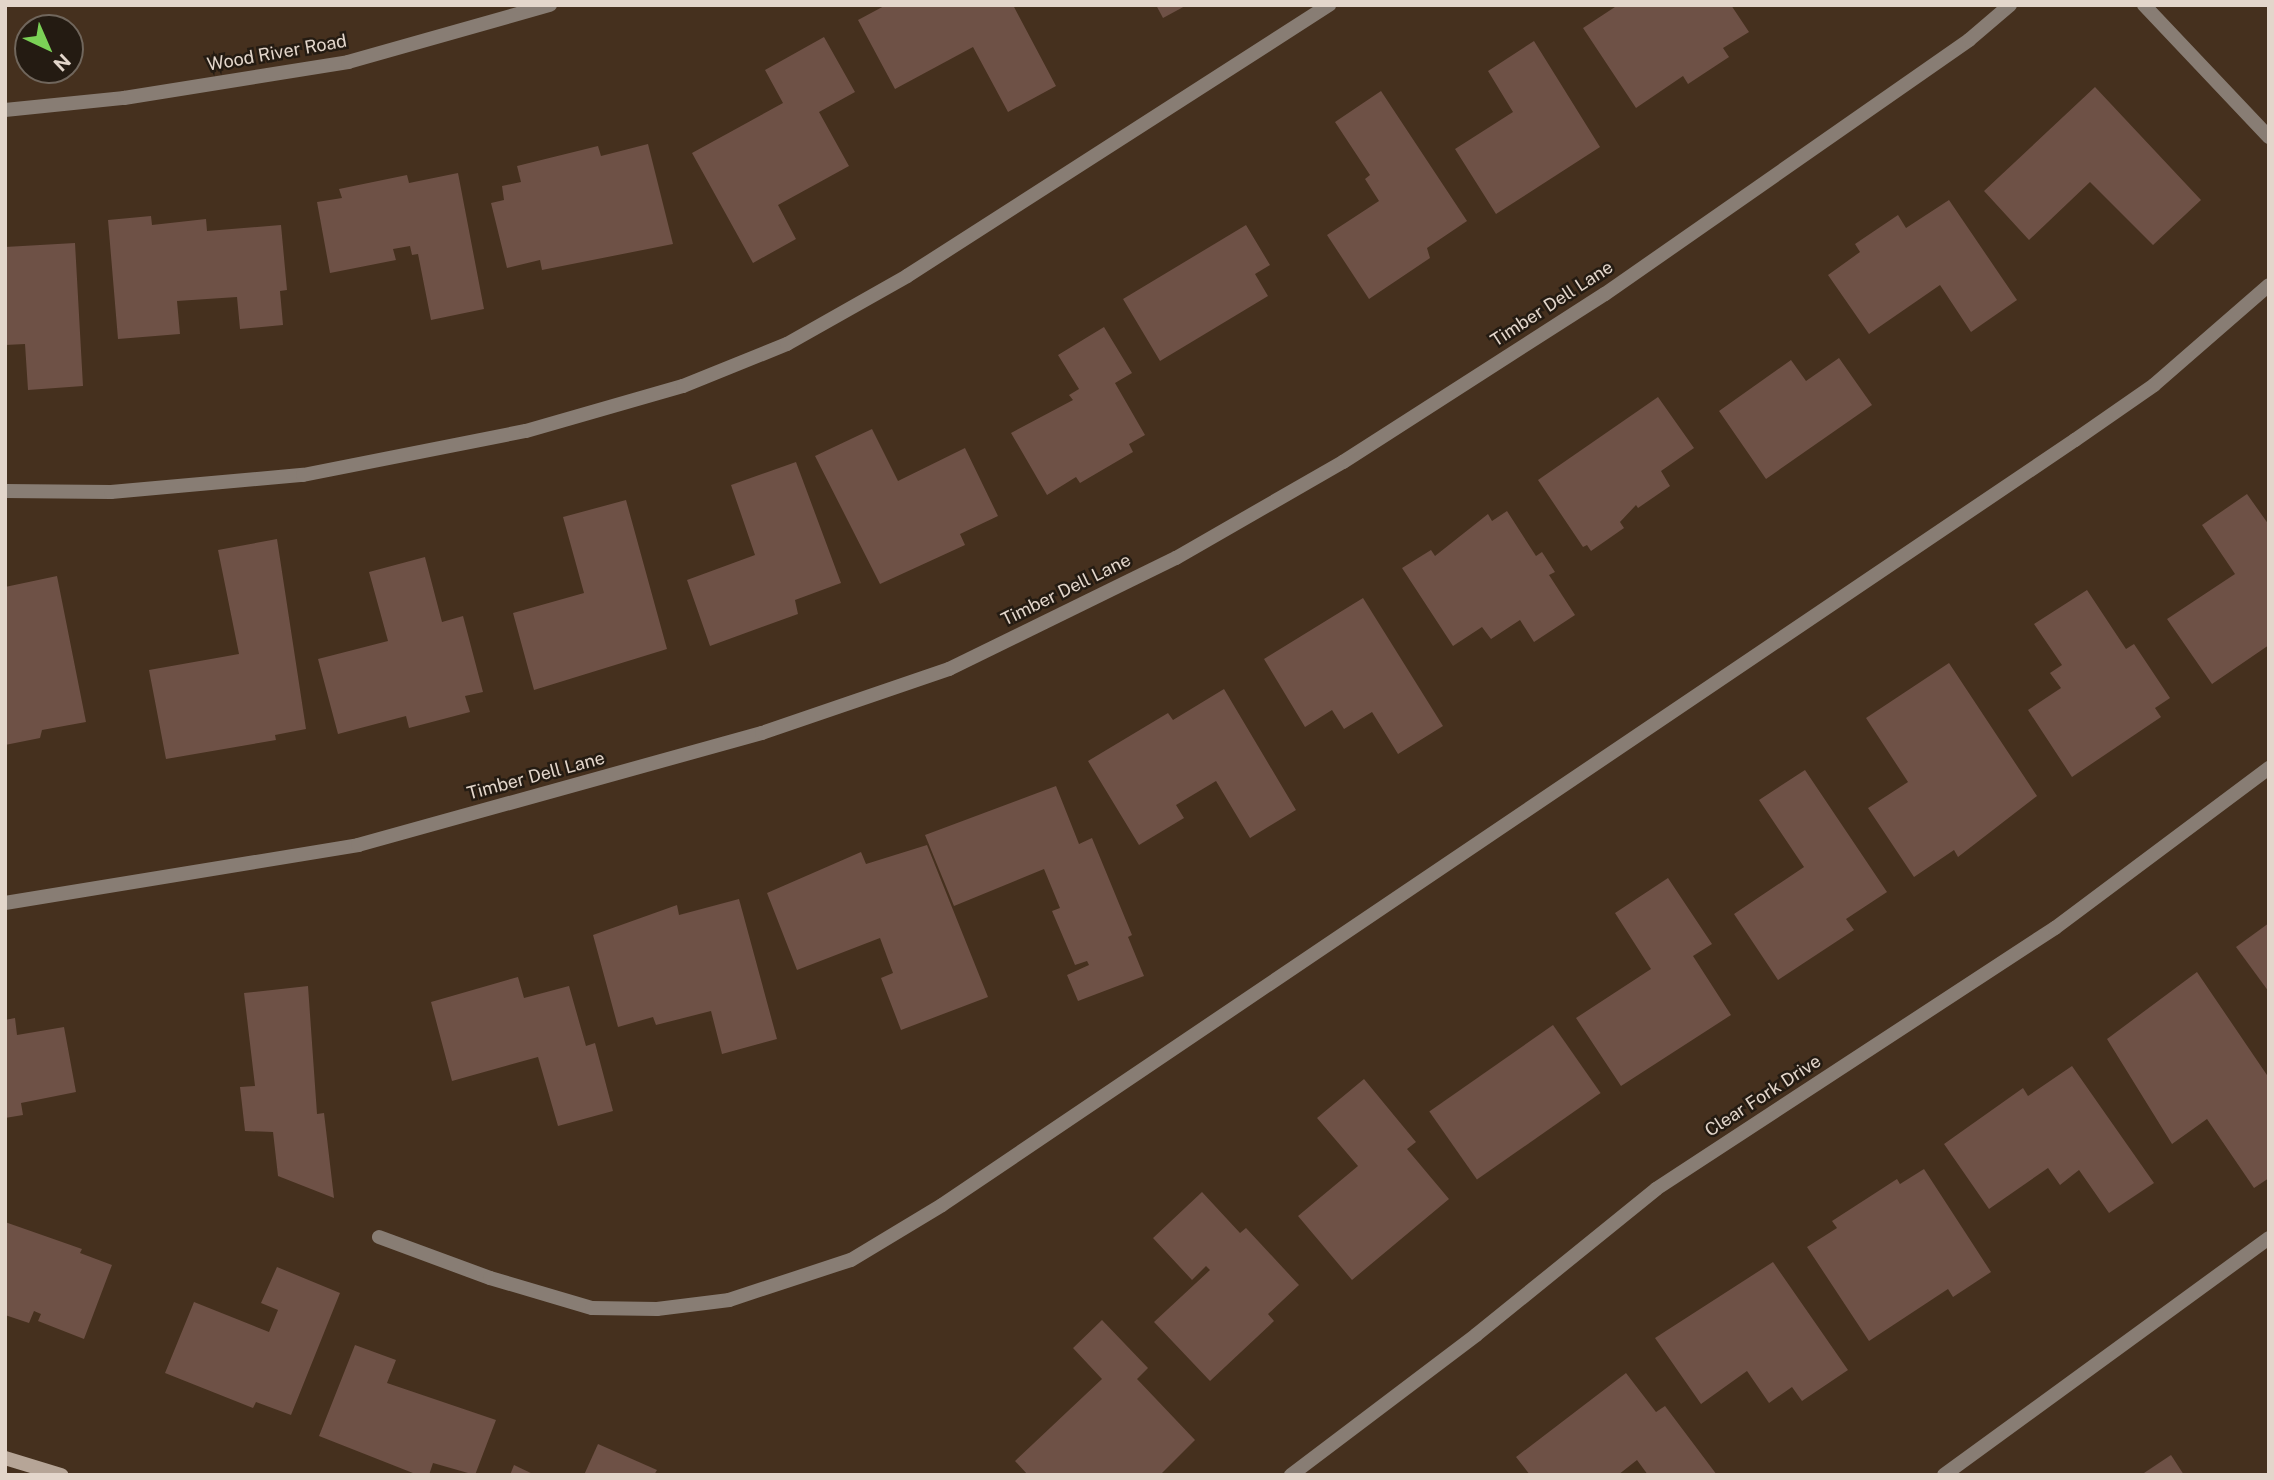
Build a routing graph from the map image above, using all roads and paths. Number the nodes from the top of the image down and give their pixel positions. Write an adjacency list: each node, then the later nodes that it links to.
1 (550, 5): 5 (street, Wood River Road)
2 (1329, 5): 8 (street)
3 (2010, 5): 10 (street, Timber Dell Lane)
4 (2144, 5): 6 (street)
5 (5, 110)
6 (2269, 137)
7 (2269, 285): 11 (street)
8 (5, 491)
9 (2269, 768): 15 (street, Clear Fork Drive)
10 (5, 903)
11 (379, 1237)
12 (2269, 1238): 16 (street)
13 (5, 1458): 14 (street)
14 (61, 1475)
15 (1291, 1475)
16 (1944, 1475)

